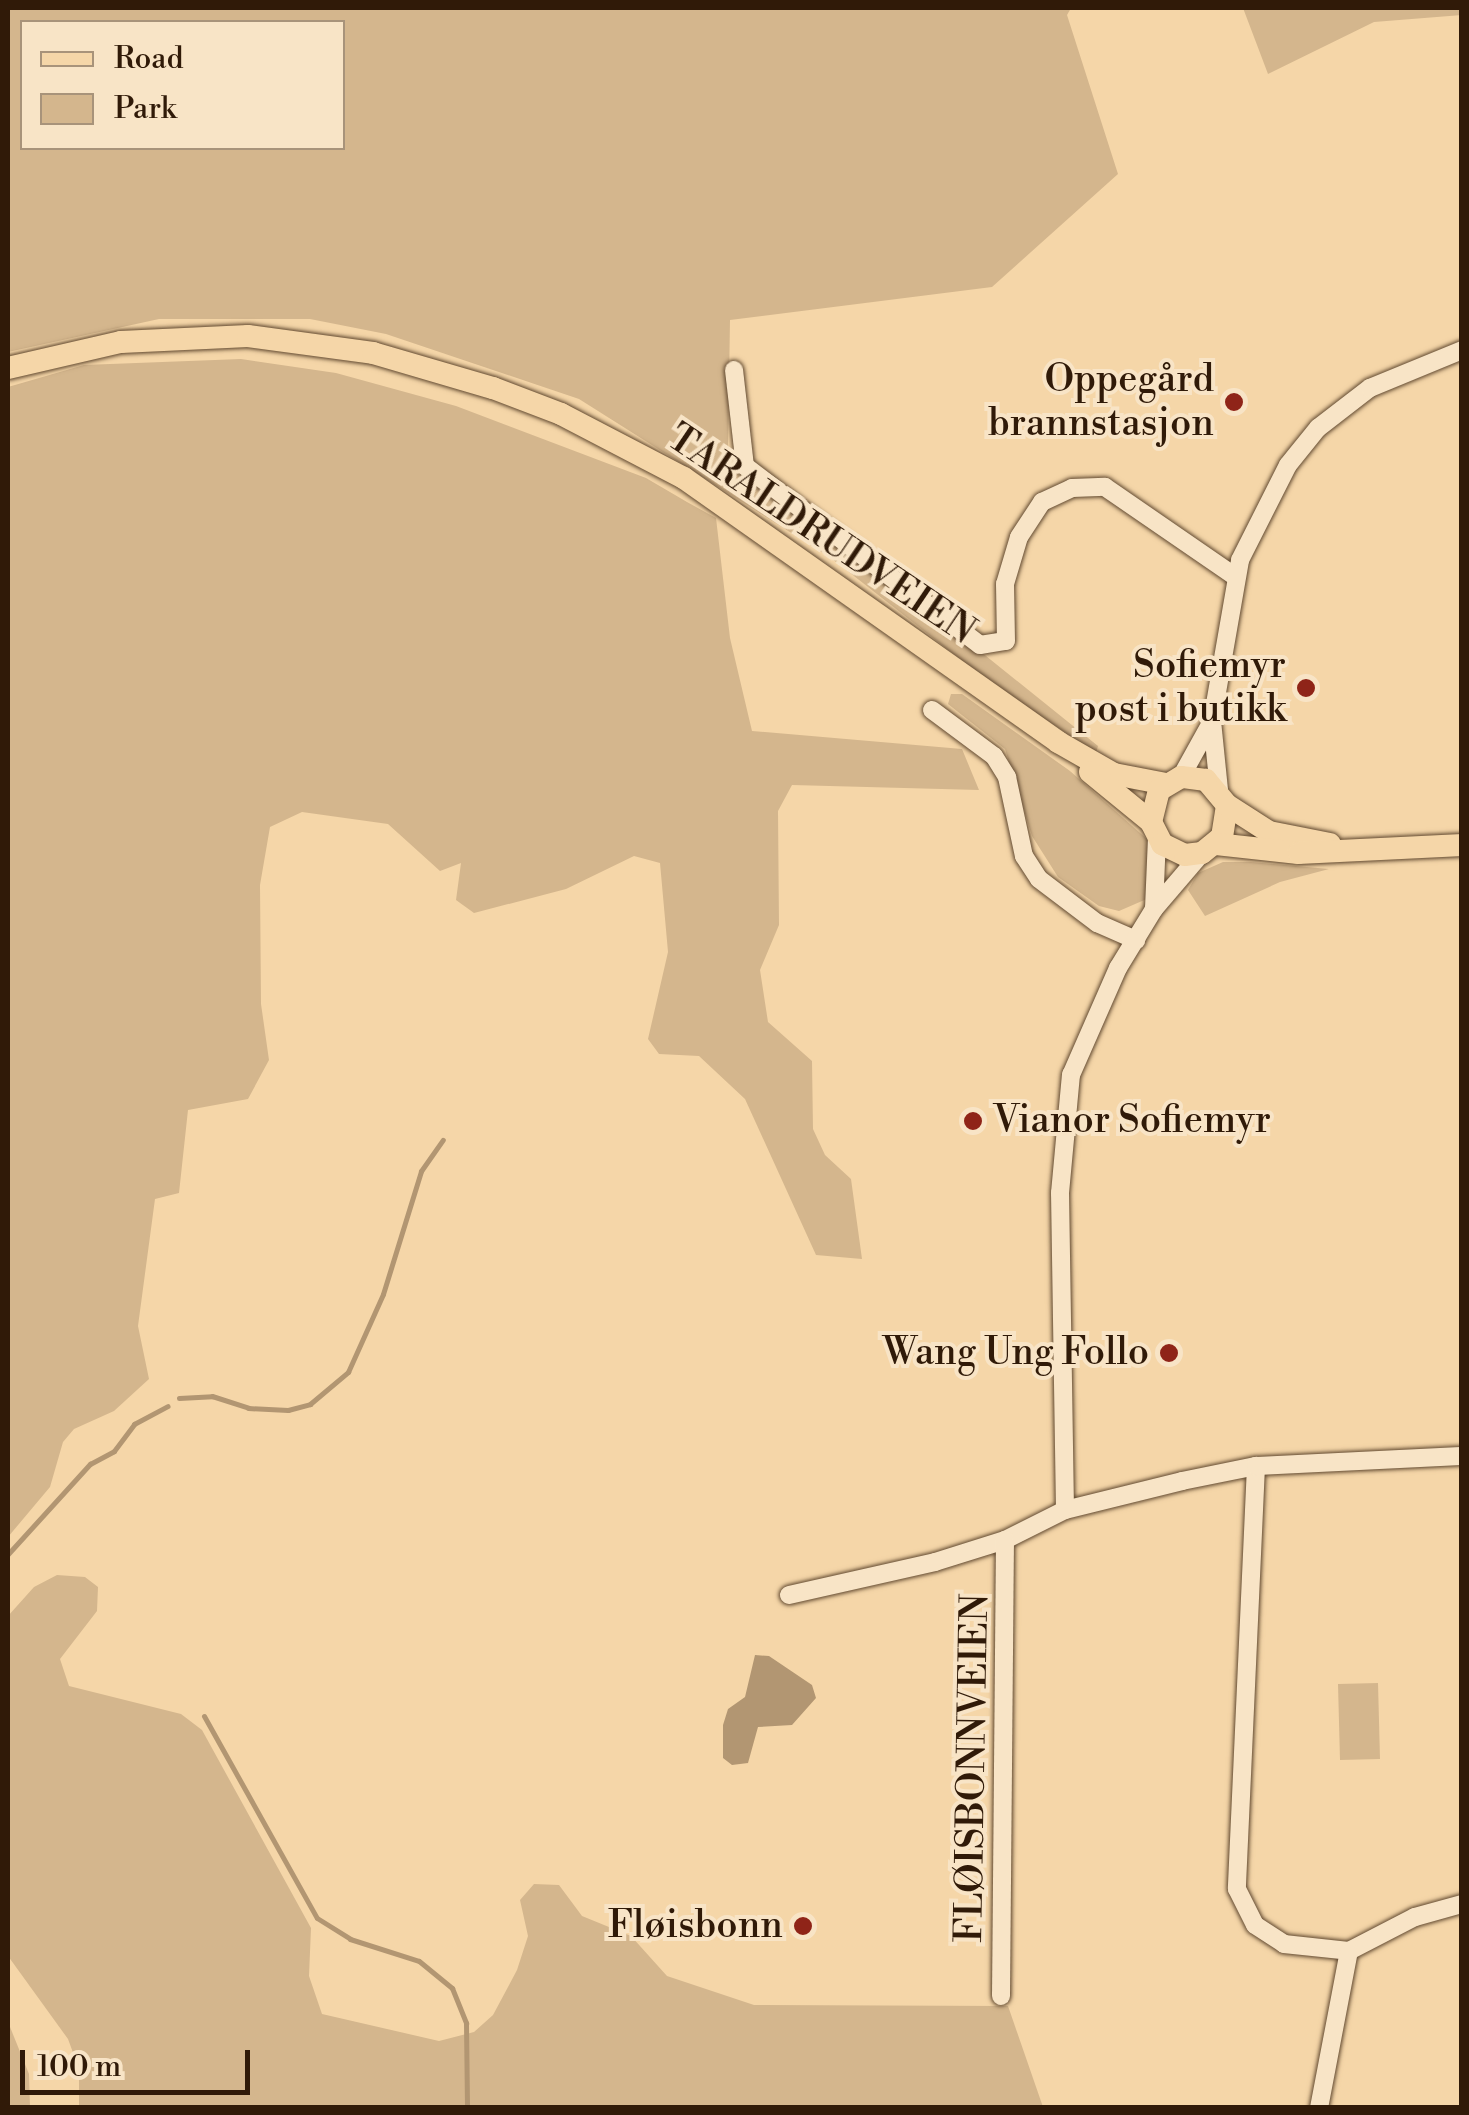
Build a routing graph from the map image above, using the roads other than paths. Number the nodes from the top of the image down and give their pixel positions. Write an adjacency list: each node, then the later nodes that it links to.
1 (1462, 350): 4 (street)
2 (8, 368): 7 (main road, TARALDRUDVEIEN)
3 (734, 370): 4 (street)
4 (1236, 578): 6 (street)
5 (932, 710): 15 (street)
6 (1212, 720): 8 (street); 9 (street)
7 (1058, 742): 8 (main road, TARALDRUDVEIEN); 10 (main road, TARALDRUDVEIEN)
8 (1173, 781): 9 (main road); 10 (main road)
9 (1223, 797): 12 (main road); 13 (main road)
10 (1154, 830): 12 (main road); 14 (street)
11 (1462, 845): 13 (main road)
12 (1209, 848): 13 (main road); 14 (street)
13 (1343, 848)
14 (1154, 909): 15 (street)
15 (1136, 940): 18 (street)
16 (1462, 1456): 17 (street, FLØISBONNVEIEN)
17 (1256, 1466): 18 (street, FLØISBONNVEIEN); 22 (street)
18 (1065, 1510): 19 (street, FLØISBONNVEIEN)
19 (1005, 1540): 20 (street, FLØISBONNVEIEN); 23 (street, FLØISBONNVEIEN)
20 (788, 1595)
21 (1462, 1904): 22 (street)
22 (1350, 1951): 24 (street)
23 (1001, 1996)
24 (1319, 2108)

